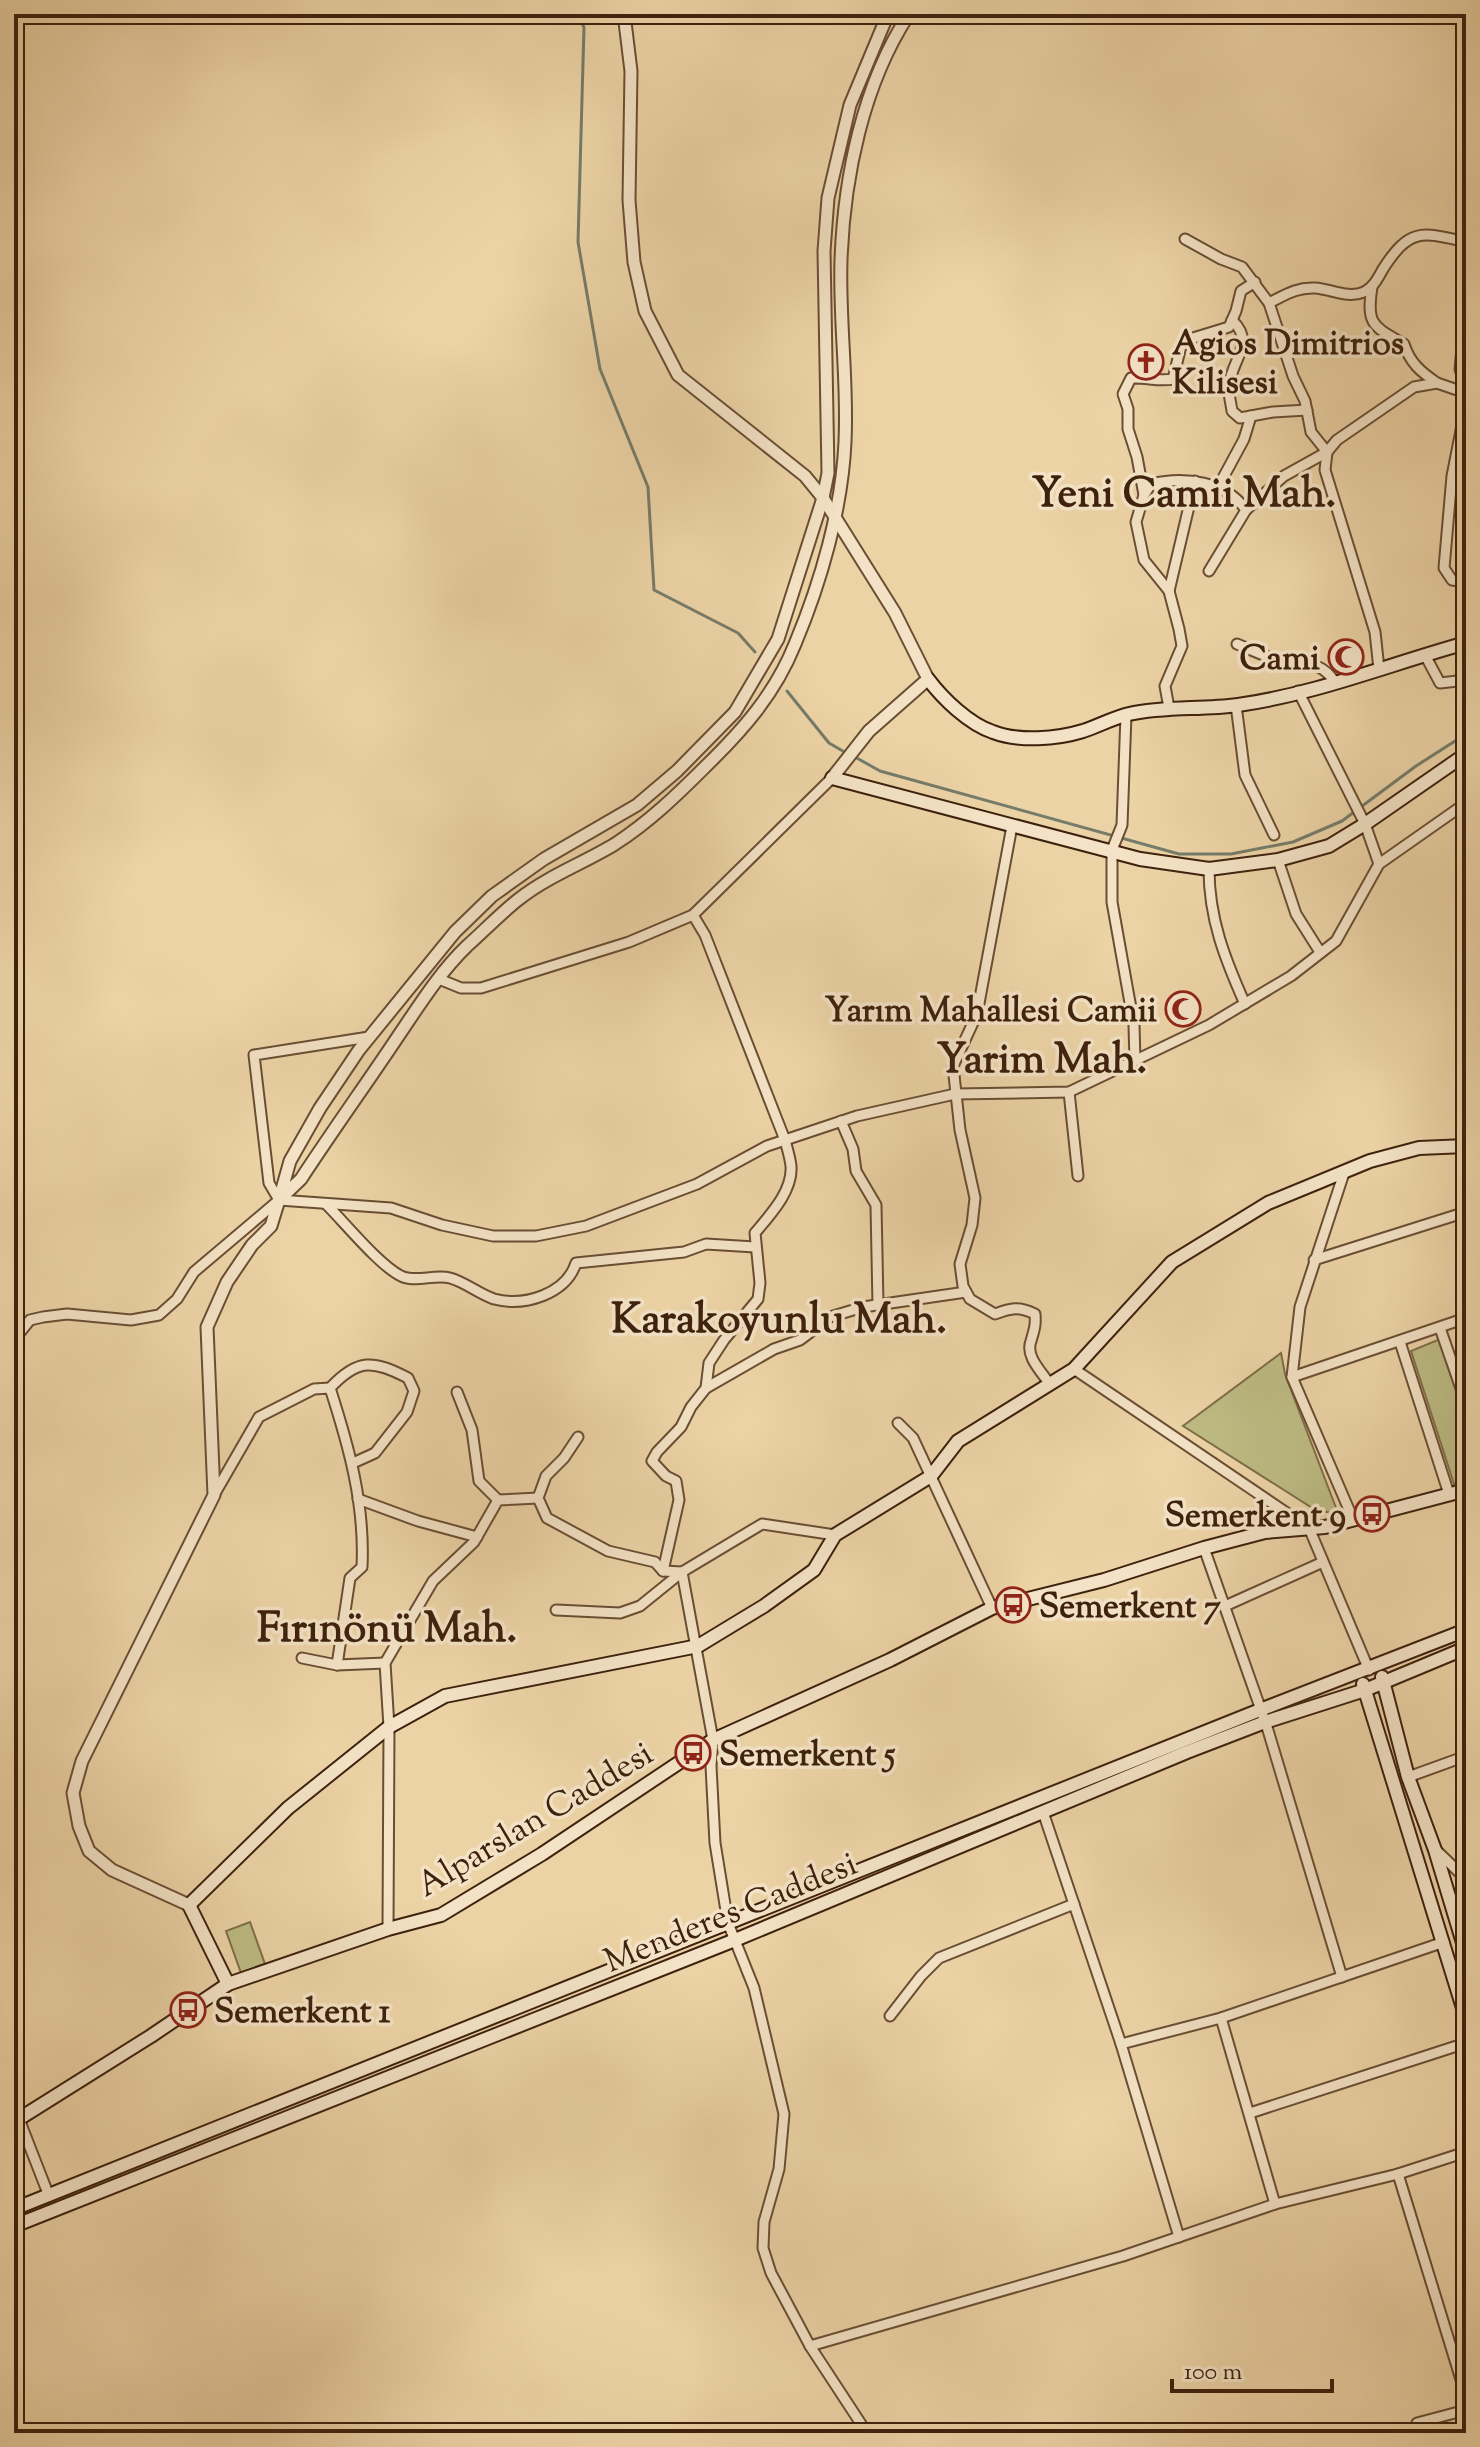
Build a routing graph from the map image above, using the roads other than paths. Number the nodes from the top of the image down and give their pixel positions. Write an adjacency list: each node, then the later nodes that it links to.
1 (624, 14): 21 (street)
2 (888, 14): 21 (street)
3 (909, 14): 23 (street)
4 (1185, 239): 6 (street)
5 (1466, 242): 7 (street)
6 (1255, 282): 8 (street); 10 (street)
7 (1372, 287): 8 (street); 11 (street)
8 (1269, 303): 15 (street)
9 (1466, 307): 12 (street)
10 (1232, 320): 16 (street); 20 (street)
11 (1437, 383): 13 (street); 17 (street)
12 (1466, 386)
13 (1466, 393)
14 (1466, 405): 25 (street)
15 (1307, 410): 16 (street); 17 (street)
16 (1251, 416): 19 (street)
17 (1327, 452): 22 (street); 30 (street)
18 (1195, 481): 19 (street); 20 (street); 26 (street)
19 (1217, 489): 22 (street)
20 (1144, 495): 26 (street)
21 (823, 498): 23 (street); 52 (street)
22 (1246, 510): 24 (street)
23 (837, 518): 31 (street); 50 (street)
24 (1209, 571)
25 (1466, 582)
26 (1169, 591): 36 (street)
27 (1466, 643): 29 (main road)
28 (1237, 644): 33 (street)
29 (1425, 655): 30 (main road); 32 (street)
30 (1379, 669): 33 (main road)
31 (928, 679): 37 (main road); 39 (street)
32 (1466, 680)
33 (1335, 682): 34 (main road)
34 (1298, 691): 35 (main road); 41 (street)
35 (1236, 705): 36 (main road); 43 (street)
36 (1169, 708): 37 (main road)
37 (1126, 715): 44 (street)
38 (1466, 754): 41 (main road)
39 (832, 778): 42 (main road); 48 (street)
40 (1466, 803): 46 (street)
41 (1363, 822): 45 (main road); 46 (street)
42 (1012, 826): 44 (main road); 55 (street)
43 (1274, 835)
44 (1112, 850): 47 (main road); 53 (street)
45 (1278, 860): 47 (main road); 49 (street)
46 (1379, 864): 49 (street)
47 (1209, 869): 51 (street)
48 (693, 915): 50 (street); 57 (street)
49 (1320, 952): 51 (street)
50 (439, 979): 61 (street)
51 (1245, 1004): 53 (street)
52 (369, 1037): 61 (street); 61 (street)
53 (1135, 1061): 54 (street)
54 (1069, 1092): 55 (street); 60 (street)
55 (955, 1094): 56 (street); 66 (street)
56 (841, 1121): 57 (street); 67 (street)
57 (785, 1140): 62 (street); 64 (street)
58 (1466, 1146): 59 (main road)
59 (1344, 1173): 65 (street); 72 (main road)
60 (1078, 1176)
61 (279, 1200): 62 (street); 71 (street); 85 (street)
62 (326, 1204): 64 (street)
63 (1466, 1212): 65 (street)
64 (755, 1247): 76 (street)
65 (1314, 1260): 73 (street)
66 (966, 1292): 67 (street); 74 (street)
67 (878, 1305): 76 (street)
68 (1466, 1318): 69 (street)
69 (1440, 1328): 70 (street); 78 (street)
70 (1400, 1342): 73 (street); 84 (street)
71 (14, 1346)
72 (1074, 1369): 74 (main road); 90 (street)
73 (1292, 1377): 89 (street)
74 (1049, 1383): 82 (main road)
75 (330, 1388): 81 (street); 81 (street); 85 (street)
76 (706, 1388): 95 (street)
77 (457, 1392): 88 (street)
78 (1466, 1403)
79 (898, 1423): 82 (street)
80 (578, 1437): 86 (street)
81 (353, 1463): 87 (street)
82 (931, 1476): 91 (main road); 98 (street)
83 (1466, 1490): 84 (main road, Alparslan Caddesi)
84 (1449, 1494): 89 (main road, Alparslan Caddesi)
85 (214, 1495): 118 (street)
86 (538, 1498): 88 (street); 95 (street)
87 (358, 1499): 92 (street); 105 (street)
88 (498, 1500): 92 (street)
89 (1353, 1519): 90 (main road, Alparslan Caddesi)
90 (1309, 1528): 93 (main road, Alparslan Caddesi); 94 (street)
91 (835, 1535): 96 (street); 101 (main road)
92 (477, 1537): 104 (street)
93 (1204, 1548): 97 (street); 98 (main road, Alparslan Caddesi)
94 (1323, 1562): 97 (street); 106 (street)
95 (663, 1571): 96 (street)
96 (682, 1572): 99 (street); 101 (street)
97 (1225, 1606): 109 (street)
98 (992, 1608): 111 (main road, Alparslan Caddesi)
99 (556, 1610)
100 (1466, 1630): 106 (main road, Menderes Caddesi)
101 (698, 1646): 110 (main road); 111 (street)
102 (1466, 1648): 107 (main road, Menderes Caddesi)
103 (302, 1658): 105 (street)
104 (385, 1663): 105 (street); 110 (street)
105 (337, 1665)
106 (1369, 1670): 107 (main road); 108 (main road); 109 (main road, Menderes Caddesi)
107 (1384, 1682): 108 (main road, Menderes Caddesi); 113 (main road)
108 (1365, 1690): 109 (main road, Menderes Caddesi); 122 (main road)
109 (1263, 1716): 114 (main road, Menderes Caddesi); 119 (main road, Menderes Caddesi); 124 (street)
110 (389, 1727): 118 (main road); 120 (street)
111 (713, 1740): 119 (street); 120 (main road, Alparslan Caddesi)
112 (1466, 1756): 113 (street)
113 (1408, 1777): 115 (main road)
114 (1043, 1812): 117 (street); 121 (main road, Menderes Caddesi)
115 (1435, 1850): 116 (street); 123 (main road)
116 (1466, 1879)
117 (1074, 1904): 126 (street); 130 (street)
118 (189, 1905): 125 (main road)
119 (728, 1923): 121 (street); 135 (main road, Menderes Caddesi)
120 (388, 1929): 125 (main road, Alparslan Caddesi)
121 (735, 1940): 138 (main road, Menderes Caddesi); 140 (street)
122 (1444, 1942): 124 (street); 128 (main road)
123 (1466, 1953)
124 (1342, 1977): 127 (street)
125 (228, 1984): 132 (main road, Alparslan Caddesi)
126 (890, 2016)
127 (1221, 2018): 130 (street); 131 (street)
128 (1466, 2018)
129 (1466, 2043): 131 (street)
130 (1121, 2044): 139 (street)
131 (1250, 2113): 136 (street)
132 (16, 2120): 135 (street)
133 (1466, 2152): 134 (street)
134 (1398, 2174): 136 (street); 141 (street)
135 (49, 2196): 137 (main road, Menderes Caddesi)
136 (1275, 2204): 139 (street)
137 (14, 2209)
138 (14, 2226)
139 (1179, 2237): 140 (street)
140 (810, 2346): 144 (street)
141 (1466, 2396)
142 (1466, 2410): 143 (street)
143 (1417, 2423)
144 (867, 2433)

